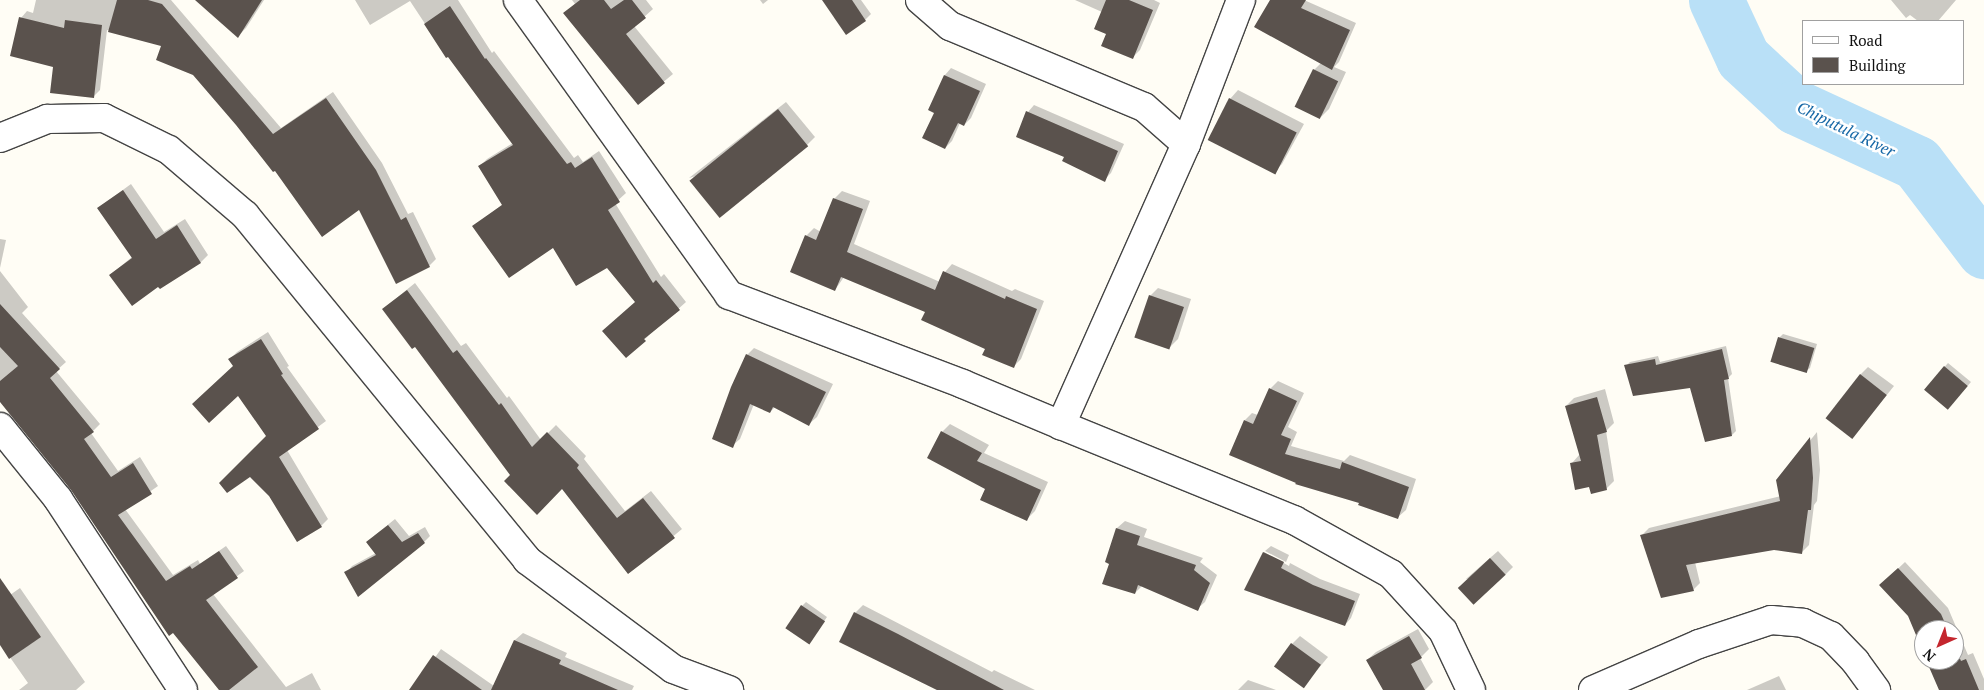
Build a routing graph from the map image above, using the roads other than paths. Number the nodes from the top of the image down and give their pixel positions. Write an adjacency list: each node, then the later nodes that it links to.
1 (518, 0): 6 (street)
2 (920, 0): 5 (street)
3 (1241, 0): 5 (street)
4 (0, 138): 8 (street)
5 (1186, 144): 6 (street)
6 (1061, 425): 11 (street)
7 (0, 427): 9 (street)
8 (669, 680): 10 (street)
9 (183, 690)
10 (729, 690)
11 (1470, 690)
12 (1593, 690): 13 (street)
13 (1876, 690)

